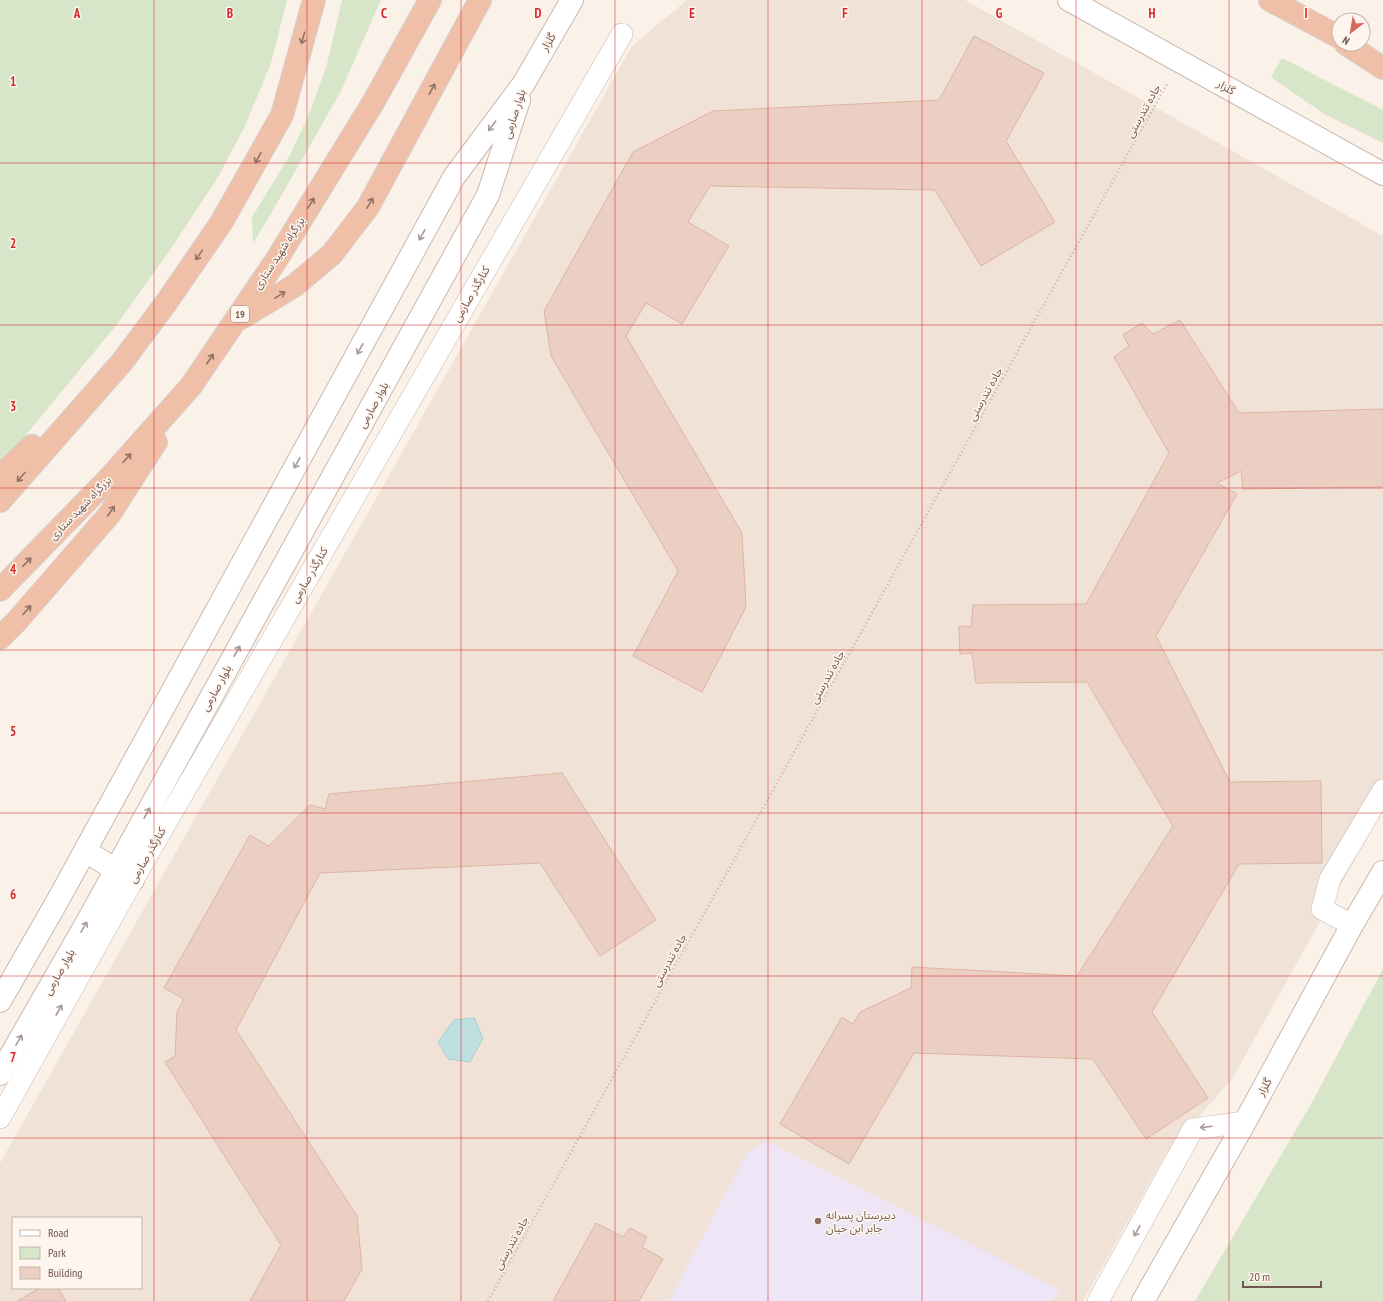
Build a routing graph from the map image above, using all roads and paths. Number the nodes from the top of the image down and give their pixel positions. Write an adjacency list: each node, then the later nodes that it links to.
1 (314, 0): 17 (highway, one-way to 17)
2 (430, 0): 16 (highway, بزرگراه شهید ستاری / 19, one-way to 2)
3 (480, 0): 16 (highway, one-way to 3)
4 (572, 0): 14 (street, گلزار)
5 (1069, 0): 12 (street, گلزار)
6 (1270, 0): 8 (highway)
7 (622, 34): 26 (street, کنارگذر صارمی)
8 (1331, 34)
9 (1358, 52): 13 (highway)
10 (1370, 52): 11 (highway)
11 (1383, 58)
12 (1180, 61): 15 (street, گلزار); 32 (path, جاده تندرستی)
13 (1383, 68)
14 (524, 83): 24 (street, بلوار صارمی, one-way to 24); 26 (street, بلوار صارمی, one-way to 14)
15 (1383, 174)
16 (235, 322): 18 (highway, بزرگراه شهید ستاری / 19, one-way to 16)
17 (122, 362): 19 (highway); 20 (highway, one-way to 20)
18 (191, 386): 21 (highway, بزرگراه شهید ستاری / 19, one-way to 18); 22 (highway, one-way to 18)
19 (0, 476)
20 (0, 502)
21 (0, 590)
22 (0, 638)
23 (1383, 790): 27 (street)
24 (85, 850): 26 (street); 28 (street, بلوار صارمی)
25 (1383, 872): 27 (street, گلزار)
26 (124, 875): 29 (street, بلوار صارمی, one-way to 26); 30 (street, کنارگذر صارمی, one-way to 26)
27 (1352, 925): 31 (street, گلزار)
28 (0, 1001)
29 (0, 1074)
30 (0, 1118)
31 (1245, 1122): 33 (street, one-way to 33); 34 (street, گلزار)
32 (488, 1301)
33 (1098, 1301)
34 (1143, 1301)

